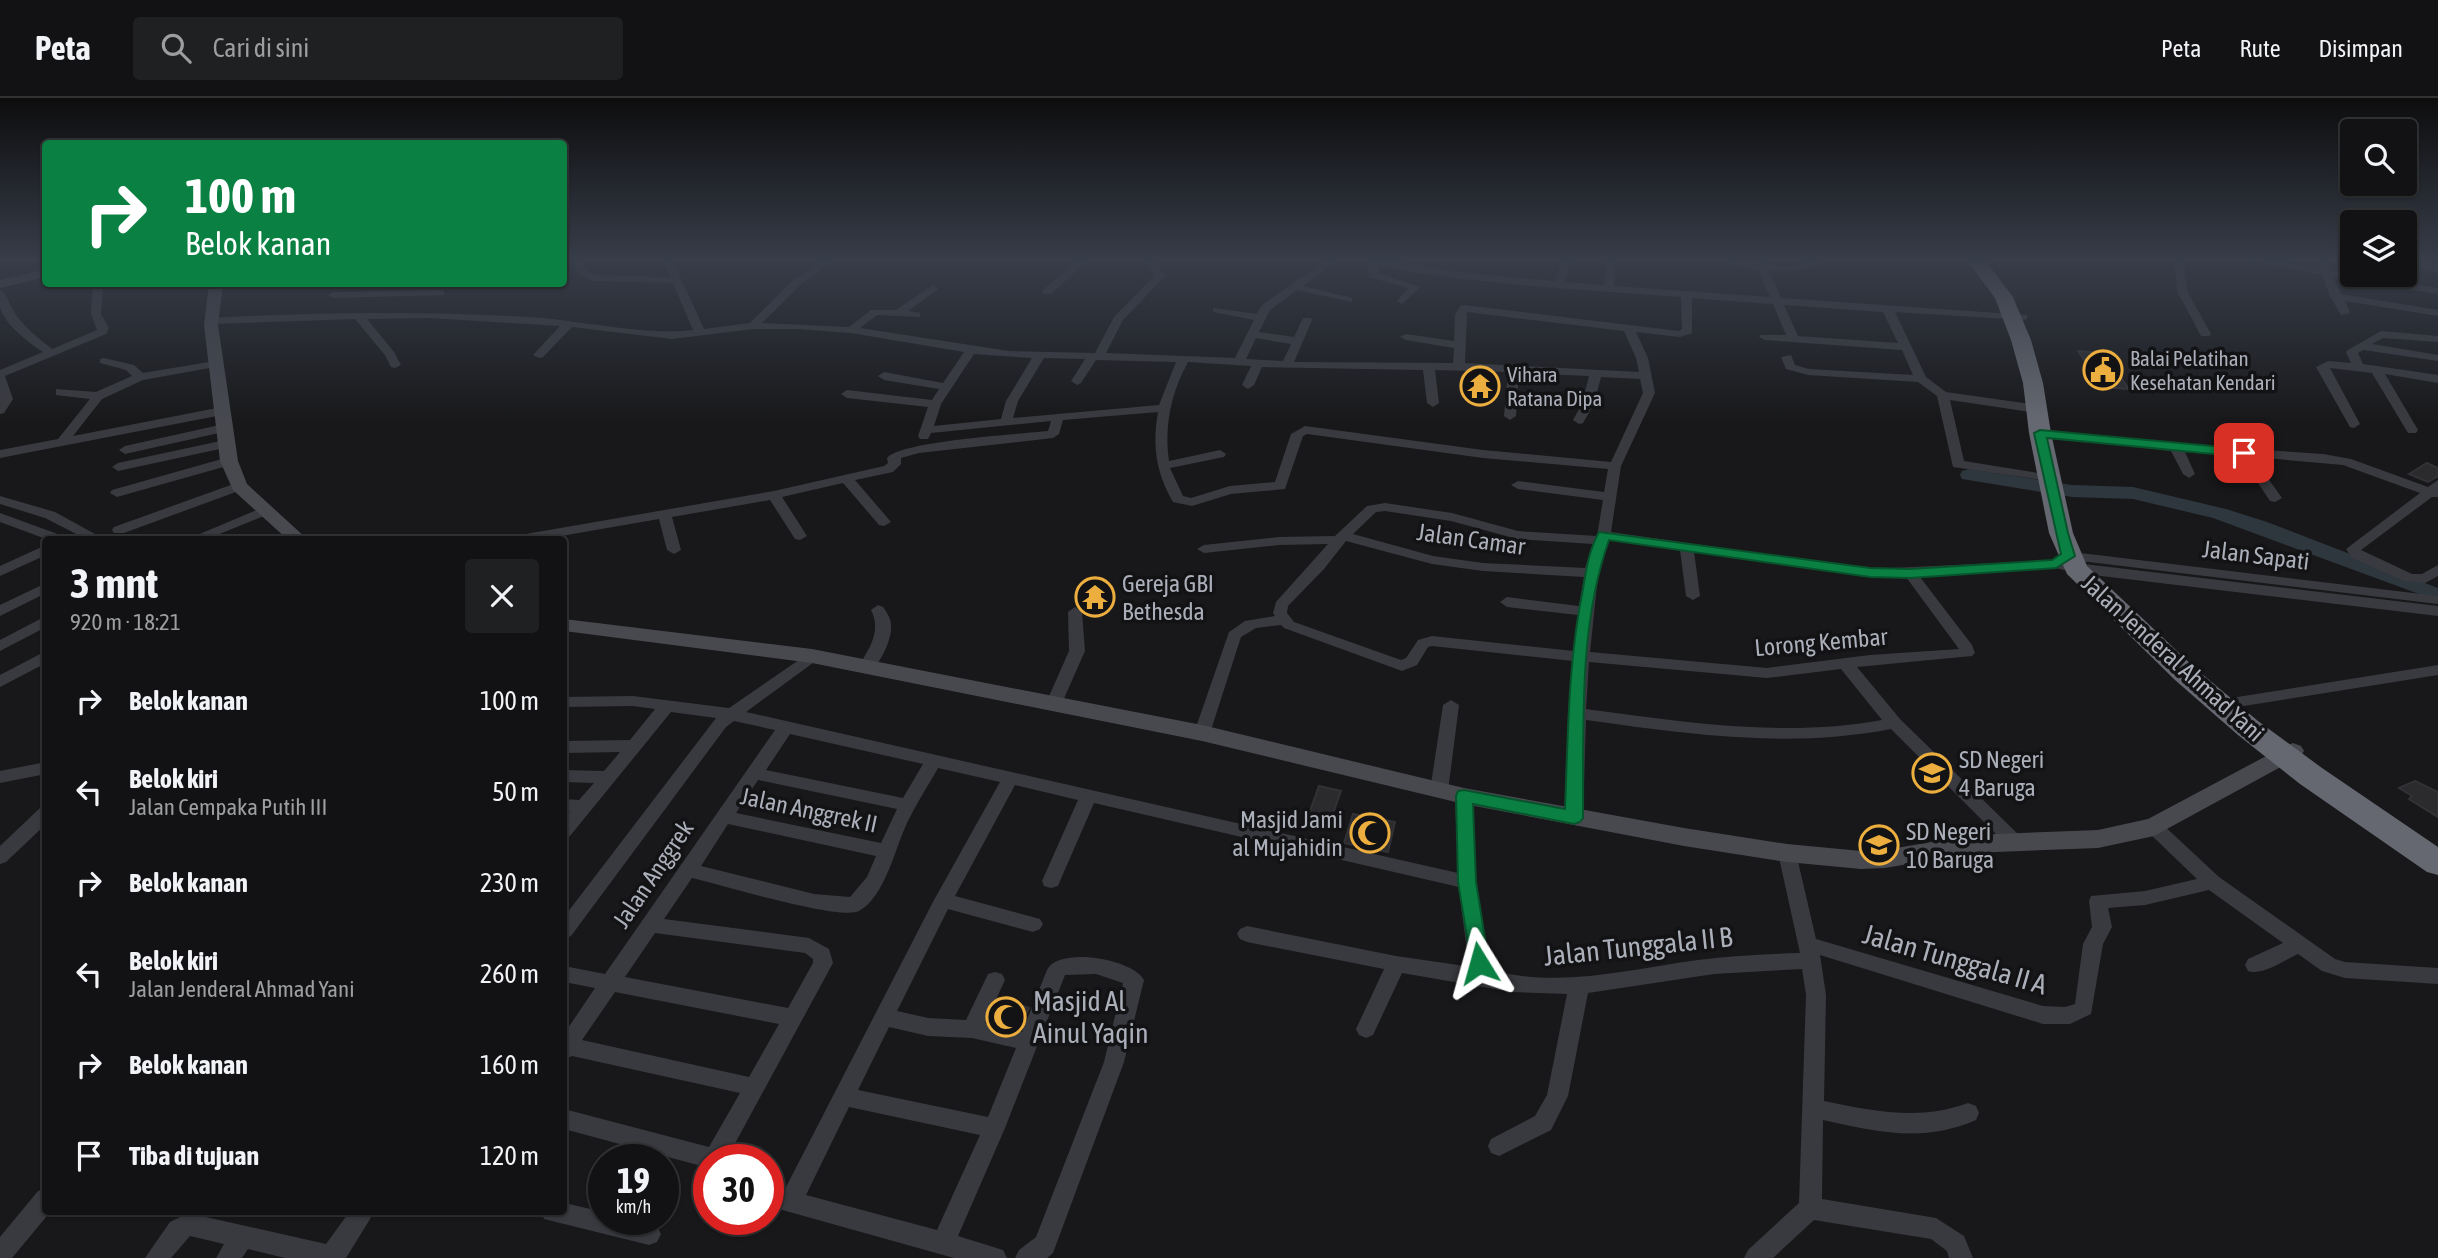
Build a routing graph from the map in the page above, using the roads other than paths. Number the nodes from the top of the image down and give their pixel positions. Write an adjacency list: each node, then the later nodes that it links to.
1 (10, 313): 45 (street)
2 (96, 313): 45 (street)
3 (212, 313): 27 (street)
4 (313, 313): 23 (street)
5 (691, 313): 32 (street)
6 (767, 313): 29 (street)
7 (895, 313): 31 (street)
8 (900, 313): 22 (street)
9 (1122, 313): 48 (street)
10 (1233, 313): 25 (street)
11 (1262, 313): 25 (street)
12 (1461, 313): 41 (street)
13 (1504, 313): 30 (street)
14 (1686, 313): 30 (street)
15 (1782, 313): 37 (street)
16 (1889, 313): 43 (street)
17 (1946, 313): 24 (street)
18 (2014, 313): 24 (highway, Jalan Jenderal Ahmad Yani)
19 (2016, 313): 24 (highway, Jalan Jenderal Ahmad Yani)
20 (2194, 313): 34 (street)
21 (358, 315): 23 (street); 28 (street); 56 (street)
22 (916, 315)
23 (310, 316): 27 (street)
24 (2017, 317): 80 (highway, Jalan Jenderal Ahmad Yani); 90 (highway, Jalan Jenderal Ahmad Yani)
25 (1259, 318): 33 (street)
26 (1307, 320): 40 (street)
27 (211, 321): 54 (street)
28 (569, 323): 32 (street); 46 (street)
29 (754, 326): 31 (street); 32 (street)
30 (1629, 329): 66 (street)
31 (851, 330): 44 (street)
32 (700, 333)
33 (1251, 334): 40 (street); 53 (street)
34 (2205, 334)
35 (1406, 337): 38 (street)
36 (1765, 337): 37 (street)
37 (1793, 338): 43 (street)
38 (1425, 339): 41 (street); 60 (street)
39 (2438, 339): 42 (street)
40 (1296, 341): 57 (street)
41 (1460, 345): 58 (street)
42 (2361, 346): 51 (street); 59 (street)
43 (1905, 347): 68 (street)
44 (971, 350): 47 (street); 72 (street)
45 (52, 354): 64 (street)
46 (539, 355)
47 (1040, 355): 48 (street); 85 (street)
48 (1095, 357): 50 (street); 70 (street)
49 (1787, 357): 68 (street)
50 (1184, 358): 53 (street); 79 (street)
51 (2438, 358)
52 (104, 361): 67 (street)
53 (1240, 362): 55 (street)
54 (215, 364): 67 (street); 87 (street)
55 (1258, 364): 57 (street); 71 (street)
56 (395, 365)
57 (1287, 365): 60 (street)
58 (1459, 367): 60 (street); 61 (street)
59 (2358, 367): 62 (street); 86 (street)
60 (1423, 368): 77 (street)
61 (1514, 368): 63 (street); 83 (street)
62 (2376, 370): 69 (street); 89 (street)
63 (1596, 373): 66 (street); 84 (street)
64 (0, 376): 81 (street)
65 (884, 376): 72 (street)
66 (1647, 376): 100 (street)
67 (139, 377): 76 (street)
68 (1921, 379): 75 (street)
69 (2436, 381)
70 (1077, 382)
71 (1248, 385)
72 (945, 387): 78 (street)
73 (60, 392): 76 (street)
74 (847, 394): 78 (street)
75 (1944, 395): 80 (street); 106 (street)
76 (98, 396): 91 (street)
77 (1433, 402)
78 (935, 404): 88 (street)
79 (1165, 408): 82 (street); 99 (street)
80 (2038, 409): 90 (highway, Jalan Jenderal Ahmad Yani)
81 (0, 410)
82 (1058, 416): 85 (street); 93 (street)
83 (1510, 416)
84 (1579, 420)
85 (1006, 422): 88 (street)
86 (2354, 424)
87 (224, 428): 91 (street); 94 (street); 98 (street); 101 (street)
88 (926, 429): 93 (street)
89 (2412, 429)
90 (2047, 435): 92 (street); 106 (highway, Jalan Jenderal Ahmad Yani)
91 (61, 443): 96 (street)
92 (2176, 448): 95 (street); 102 (street)
93 (919, 449): 103 (street)
94 (125, 450)
95 (2244, 453): 107 (street); 111 (street)
96 (0, 454)
97 (1220, 454): 99 (street)
98 (229, 461): 105 (street); 108 (street)
99 (1163, 466): 100 (street)
100 (1615, 466): 110 (street)
101 (118, 467)
102 (2189, 474)
103 (847, 479): 109 (street); 116 (street)
104 (1518, 485): 110 (street)
105 (239, 486): 113 (street); 117 (street)
106 (2058, 488): 130 (highway, Jalan Jenderal Ahmad Yani)
107 (2435, 490): 132 (street)
108 (117, 493)
109 (774, 495): 114 (street); 123 (street)
110 (1609, 496): 125 (street)
111 (2276, 498)
112 (0, 500): 119 (street)
113 (264, 511): 120 (street); 121 (street)
114 (665, 515): 122 (street); 128 (street)
115 (0, 517): 118 (street)
116 (884, 522)
117 (119, 530)
118 (50, 536)
119 (91, 536)
120 (202, 536)
121 (294, 536)
122 (538, 536)
123 (800, 536)
124 (1342, 538): 125 (street); 127 (street, Jalan Camar); 133 (street, Jalan Camar); 144 (street)
125 (1603, 538): 126 (street); 133 (street)
126 (1686, 547): 134 (street); 136 (street)
127 (1203, 549)
128 (674, 550)
129 (42, 551): 131 (street)
130 (2077, 563): 134 (street); 137 (street, Jalan Sapati); 142 (street, Jalan Sapati); 157 (highway, Jalan Jenderal Ahmad Yani); 167 (highway, Jalan Jenderal Ahmad Yani)
131 (2, 569)
132 (2438, 569)
133 (1593, 573): 141 (street)
134 (1910, 573): 151 (street, Lorong Kembar)
135 (42, 589): 140 (street)
136 (1693, 596)
137 (2438, 600)
138 (1507, 602): 141 (street)
139 (878, 610): 152 (street)
140 (0, 611)
141 (1586, 611): 149 (street)
142 (2438, 611)
143 (1075, 612): 156 (street)
144 (1283, 620): 149 (street, Lorong Kembar); 164 (street)
145 (42, 623): 147 (street)
146 (567, 625): 148 (street)
147 (0, 646)
148 (812, 656): 152 (street); 161 (street)
149 (1581, 656): 151 (street, Lorong Kembar); 160 (street)
150 (42, 658): 154 (street)
151 (1845, 663): 162 (street)
152 (866, 668): 156 (street)
153 (2438, 670): 157 (street)
154 (0, 682)
155 (567, 702): 158 (street)
156 (1054, 703): 164 (street)
157 (2231, 703): 167 (highway, Jalan Jenderal Ahmad Yani)
158 (668, 705): 161 (street); 165 (street)
159 (1451, 705): 175 (street)
160 (1576, 713): 162 (street); 183 (street)
161 (729, 714): 163 (street); 199 (street)
162 (1894, 723): 186 (street)
163 (786, 727): 168 (street); 170 (street, Jalan Anggrek)
164 (1202, 733): 175 (street)
165 (634, 746): 166 (street); 173 (street)
166 (567, 747)
167 (2287, 753): 185 (street); 187 (highway, Jalan Jenderal Ahmad Yani); 191 (highway, Jalan Jenderal Ahmad Yani)
168 (934, 760): 174 (street); 179 (street)
169 (42, 769): 172 (street)
170 (753, 773): 179 (street); 182 (street, Jalan Anggrek)
171 (567, 776): 173 (street)
172 (0, 777)
173 (608, 777): 180 (street)
174 (1010, 779): 176 (street); 196 (street)
175 (1439, 790): 177 (street)
176 (1088, 796): 193 (street); 194 (street)
177 (1464, 796): 183 (street); 194 (street)
178 (567, 805): 180 (street)
179 (906, 805): 188 (street)
180 (583, 807): 184 (street)
181 (42, 817): 190 (street)
182 (724, 817): 188 (street, Jalan Anggrek II); 192 (street, Jalan Anggrek)
183 (1574, 818): 189 (street)
184 (567, 827)
185 (2154, 827): 186 (street); 195 (street)
186 (2014, 841): 189 (street)
187 (2438, 847)
188 (885, 851): 192 (street)
189 (1787, 853): 202 (street)
190 (0, 857)
191 (2438, 863)
192 (686, 869): 198 (street, Jalan Anggrek)
193 (1051, 881)
194 (1467, 882): 207 (street)
195 (2212, 882): 201 (street); 202 (street, Jalan Tunggala II A)
196 (943, 900): 197 (street); 211 (street)
197 (1033, 924)
198 (650, 925): 209 (street, Jalan Anggrek); 212 (street)
199 (567, 927)
200 (1247, 934): 203 (street, Jalan Tunggala II B)
201 (2300, 944): 204 (street); 206 (street)
202 (1810, 953): 210 (street, Jalan Tunggala II B); 220 (street)
203 (1396, 964): 207 (street, Jalan Tunggala II B); 214 (street)
204 (2255, 965)
205 (567, 976): 209 (street)
206 (2438, 976)
207 (1488, 978): 210 (street, Jalan Tunggala II B)
208 (995, 980): 213 (street)
209 (610, 984): 212 (street); 216 (street, Jalan Anggrek)
210 (1579, 986): 225 (street)
211 (884, 1017): 213 (street); 219 (street)
212 (793, 1018): 218 (street)
213 (972, 1028): 215 (street)
214 (1366, 1030)
215 (1029, 1042): 223 (street); 241 (street)
216 (567, 1045)
217 (567, 1048): 218 (street)
218 (753, 1087): 224 (street)
219 (843, 1097): 223 (street); 227 (street)
220 (1812, 1108): 221 (street); 230 (street)
221 (1968, 1113)
222 (567, 1120): 226 (street)
223 (994, 1128): 235 (street)
224 (722, 1144)
225 (1499, 1146)
226 (693, 1153)
227 (784, 1191)
228 (784, 1198): 235 (street)
229 (42, 1204): 236 (street)
230 (1810, 1208): 242 (street); 243 (street)
231 (361, 1215): 239 (street)
232 (567, 1215): 233 (street)
233 (588, 1220)
234 (242, 1238): 237 (street); 238 (street); 239 (street)
235 (943, 1243): 240 (street)
236 (0, 1255)
237 (157, 1258)
238 (228, 1258)
239 (332, 1258)
240 (995, 1258)
241 (1027, 1258)
242 (1756, 1258)
243 (1961, 1258)

